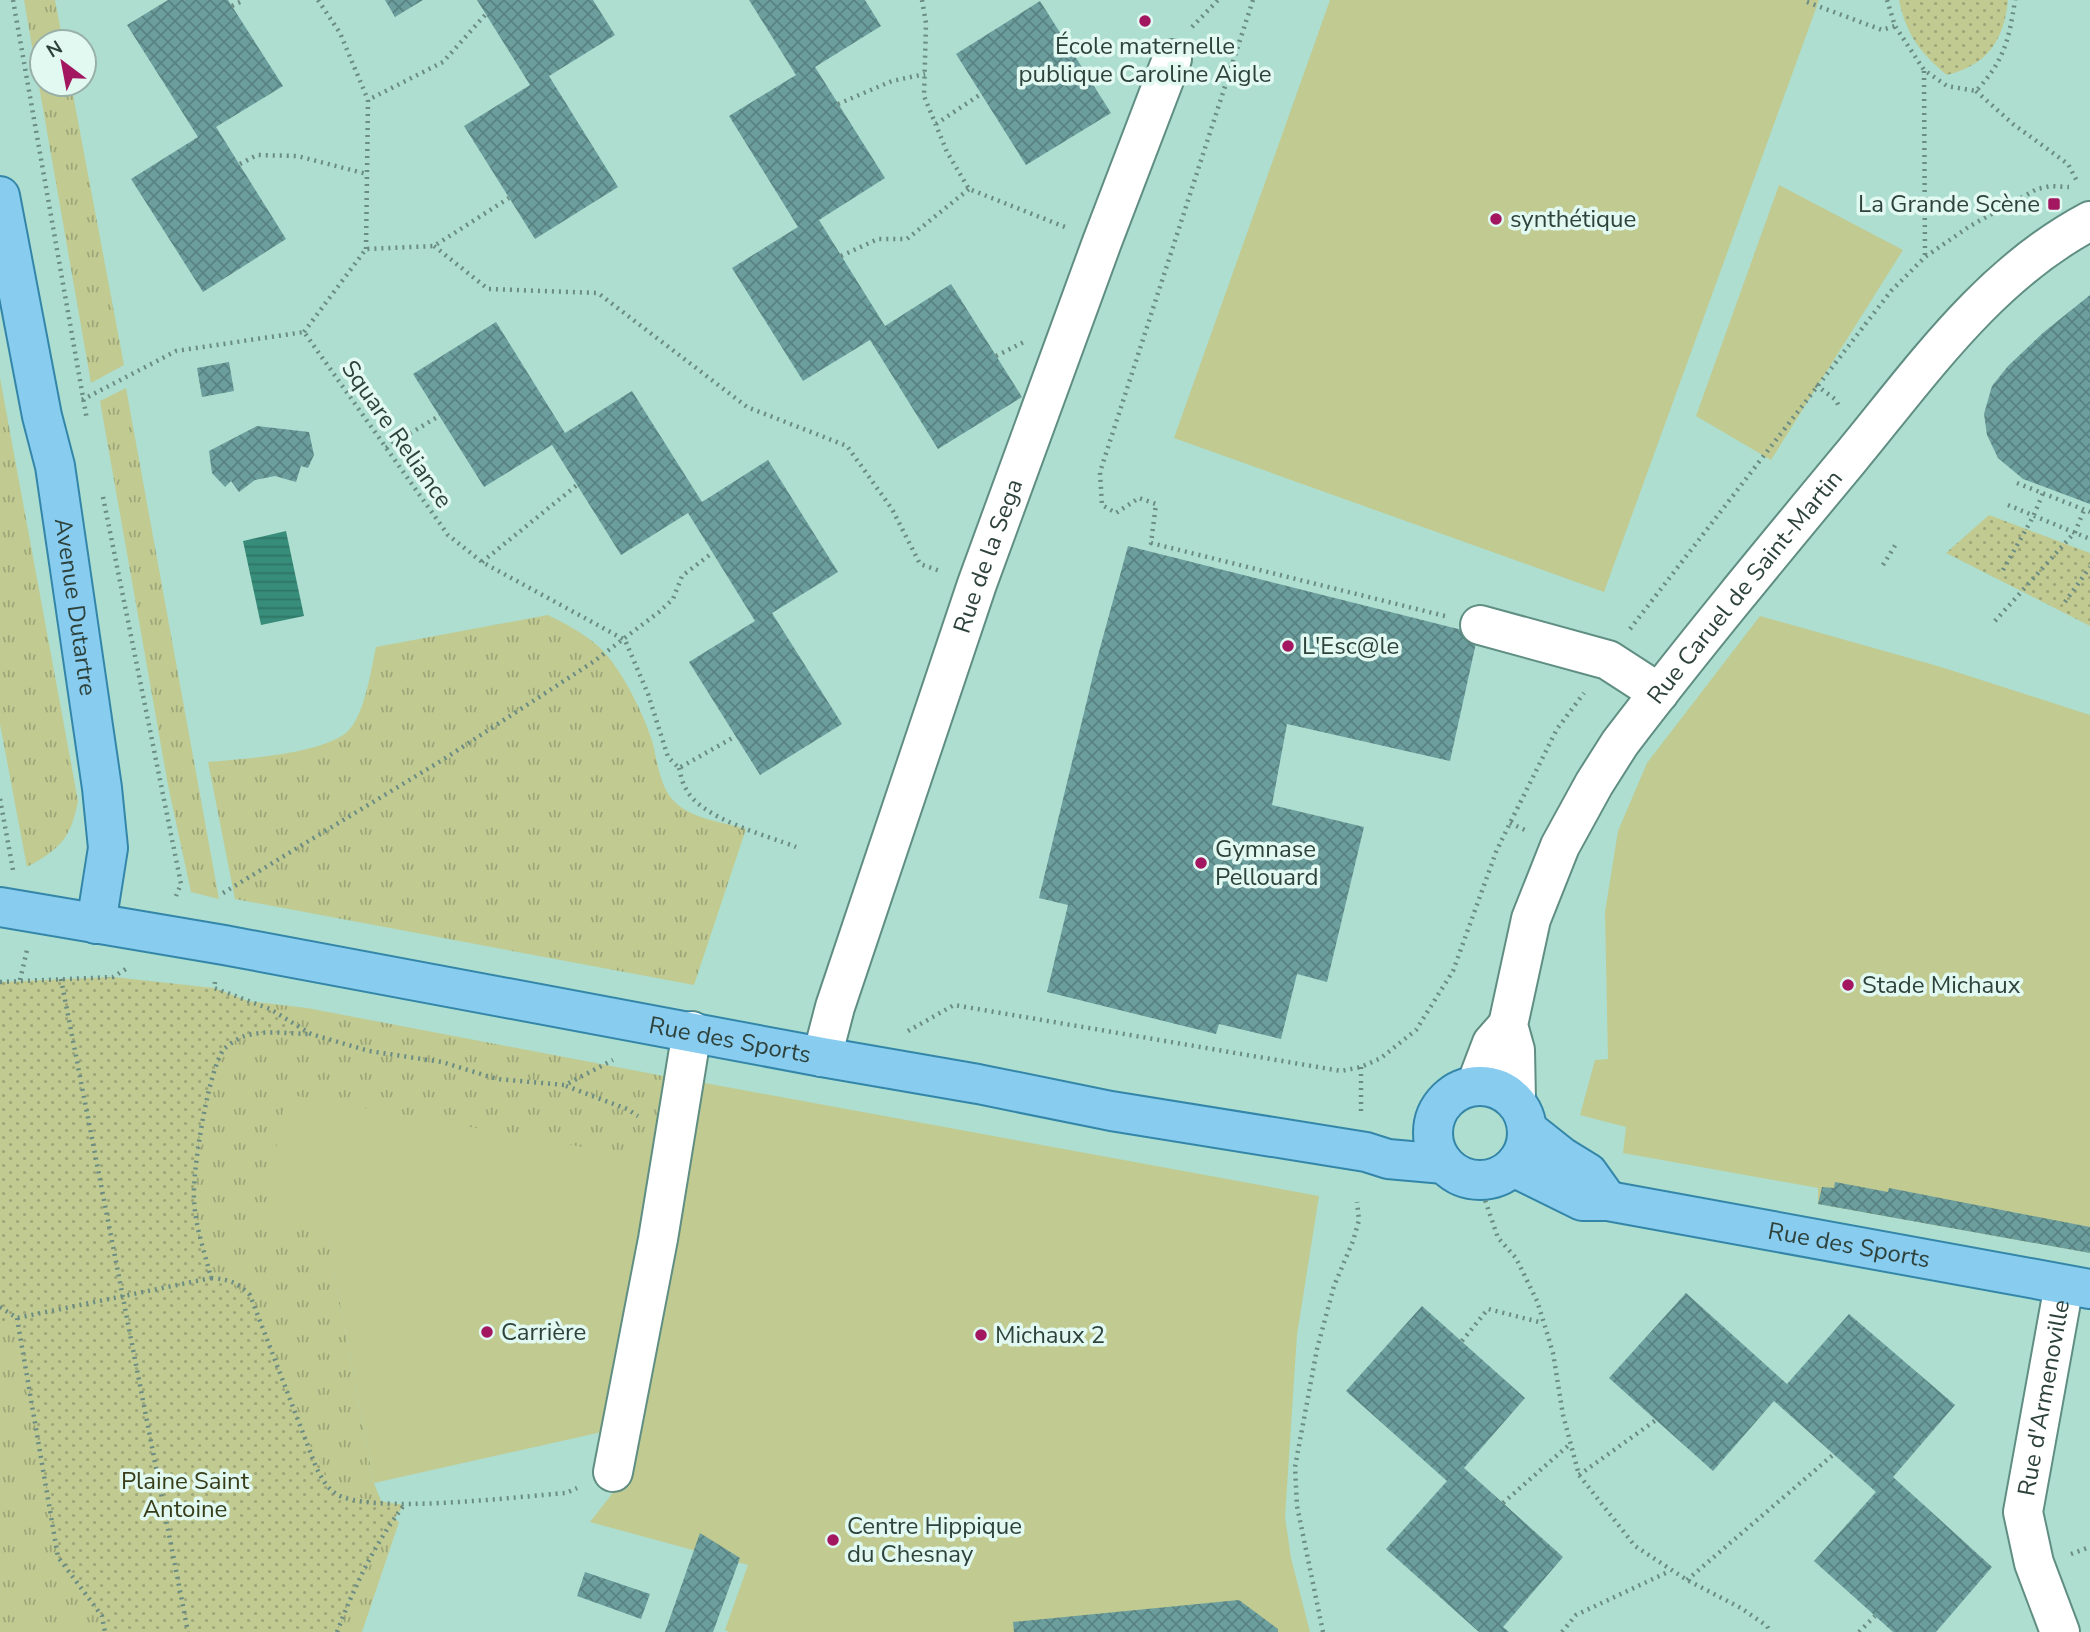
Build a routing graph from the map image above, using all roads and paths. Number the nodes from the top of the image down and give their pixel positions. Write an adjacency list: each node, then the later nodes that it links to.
1 (244, 0): 8 (path)
2 (318, 0): 16 (path)
3 (922, 0): 13 (path)
4 (1253, 0): 54 (path)
5 (1887, 0): 10 (path)
6 (2015, 0): 14 (path)
7 (1807, 2): 10 (path)
8 (232, 6)
9 (486, 14): 16 (path)
10 (1895, 26): 12 (path)
11 (1172, 59): 25 (street, Rue de la Sega)
12 (1924, 70): 14 (path); 29 (path)
13 (925, 74): 17 (path); 18 (path)
14 (1976, 91): 24 (path)
15 (981, 94): 18 (path)
16 (368, 100): 20 (path)
17 (838, 104)
18 (936, 124): 21 (path)
19 (240, 164): 20 (path)
20 (367, 174): 27 (path)
21 (969, 189): 25 (path); 28 (path)
22 (0, 196): 63 (main road, Avenue Dutartre)
23 (509, 198): 26 (path)
24 (2085, 204): 56 (street, Rue Caruel de Saint-Martin)
25 (1102, 242): 51 (street, Rue de la Sega)
26 (434, 246): 27 (path); 51 (path)
27 (366, 249): 30 (path)
28 (841, 256)
29 (1925, 257)
30 (304, 332): 32 (path); 35 (path, Square Reliance)
31 (1816, 386): 34 (path)
32 (75, 404)
33 (439, 416): 35 (path)
34 (1844, 418)
35 (386, 448): 47 (path, Square Reliance)
36 (2017, 483): 38 (path)
37 (577, 485): 47 (path)
38 (2043, 493): 40 (path); 42 (path)
39 (2008, 505): 42 (path)
40 (2084, 510): 41 (path); 43 (path)
41 (2090, 512)
42 (2034, 517): 43 (path); 50 (path)
43 (2075, 532): 44 (path); 53 (path)
44 (2090, 538)
45 (1896, 544): 48 (path)
46 (712, 553): 55 (path)
47 (482, 562): 55 (path, Square Reliance)
48 (1883, 565)
49 (2090, 567): 52 (path)
50 (2003, 569)
51 (977, 584): 74 (street, Rue de la Sega)
52 (2065, 602)
53 (1995, 621)
54 (1480, 625): 56 (street)
55 (625, 639): 58 (path); 62 (path)
56 (1658, 693): 70 (street, Rue Caruel de Saint-Martin)
57 (736, 736): 58 (path)
58 (679, 768): 60 (path)
59 (0, 799): 61 (path)
60 (796, 847)
61 (7, 892): 63 (main road)
62 (223, 893)
63 (96, 924): 71 (main road, Rue des Sports)
64 (28, 948): 67 (path)
65 (114, 977): 66 (path)
66 (61, 979): 67 (path); 88 (path)
67 (20, 980): 69 (path)
68 (215, 981): 73 (path)
69 (0, 982)
70 (1508, 1025): 77 (street, Rue Caruel de Saint-Martin); 78 (street, Rue Caruel de Saint-Martin)
71 (692, 1031): 74 (main road, Rue des Sports); 81 (street)
72 (905, 1033): 80 (path)
73 (311, 1034): 76 (path); 86 (path)
74 (822, 1057): 80 (main road, Rue des Sports)
75 (614, 1060): 76 (path)
76 (565, 1085): 81 (path)
77 (1476, 1085): 78 (main road); 79 (main road, Rue des Sports)
78 (1522, 1116): 83 (main road); 84 (main road)
79 (1434, 1122): 80 (main road, Rue des Sports); 82 (main road)
80 (1363, 1135): 82 (main road, Rue des Sports)
81 (672, 1152): 96 (street)
82 (1444, 1164): 83 (main road, Rue des Sports)
83 (1496, 1174): 84 (main road, Rue des Sports); 91 (path)
84 (1608, 1201): 87 (main road, Rue des Sports)
85 (1357, 1202): 106 (path)
86 (211, 1278): 88 (path); 99 (path)
87 (2077, 1287): 110 (street, Rue d'Armenoville)
88 (122, 1295): 90 (path); 104 (path)
89 (0, 1307): 90 (path)
90 (17, 1318): 103 (path)
91 (1544, 1323): 92 (path); 94 (path)
92 (1462, 1341)
93 (1656, 1420): 97 (path)
94 (1570, 1444): 97 (path); 98 (path)
95 (1834, 1454): 101 (path)
96 (613, 1472): 99 (path)
97 (1579, 1475): 100 (path)
98 (1503, 1503)
99 (404, 1505): 105 (path)
100 (1671, 1570): 101 (path); 107 (path)
101 (1687, 1580): 108 (path)
102 (1875, 1616): 109 (path)
103 (105, 1632)
104 (188, 1632)
105 (337, 1632)
106 (1323, 1632)
107 (1562, 1632)
108 (1770, 1632)
109 (1859, 1632)
110 (2060, 1632)

